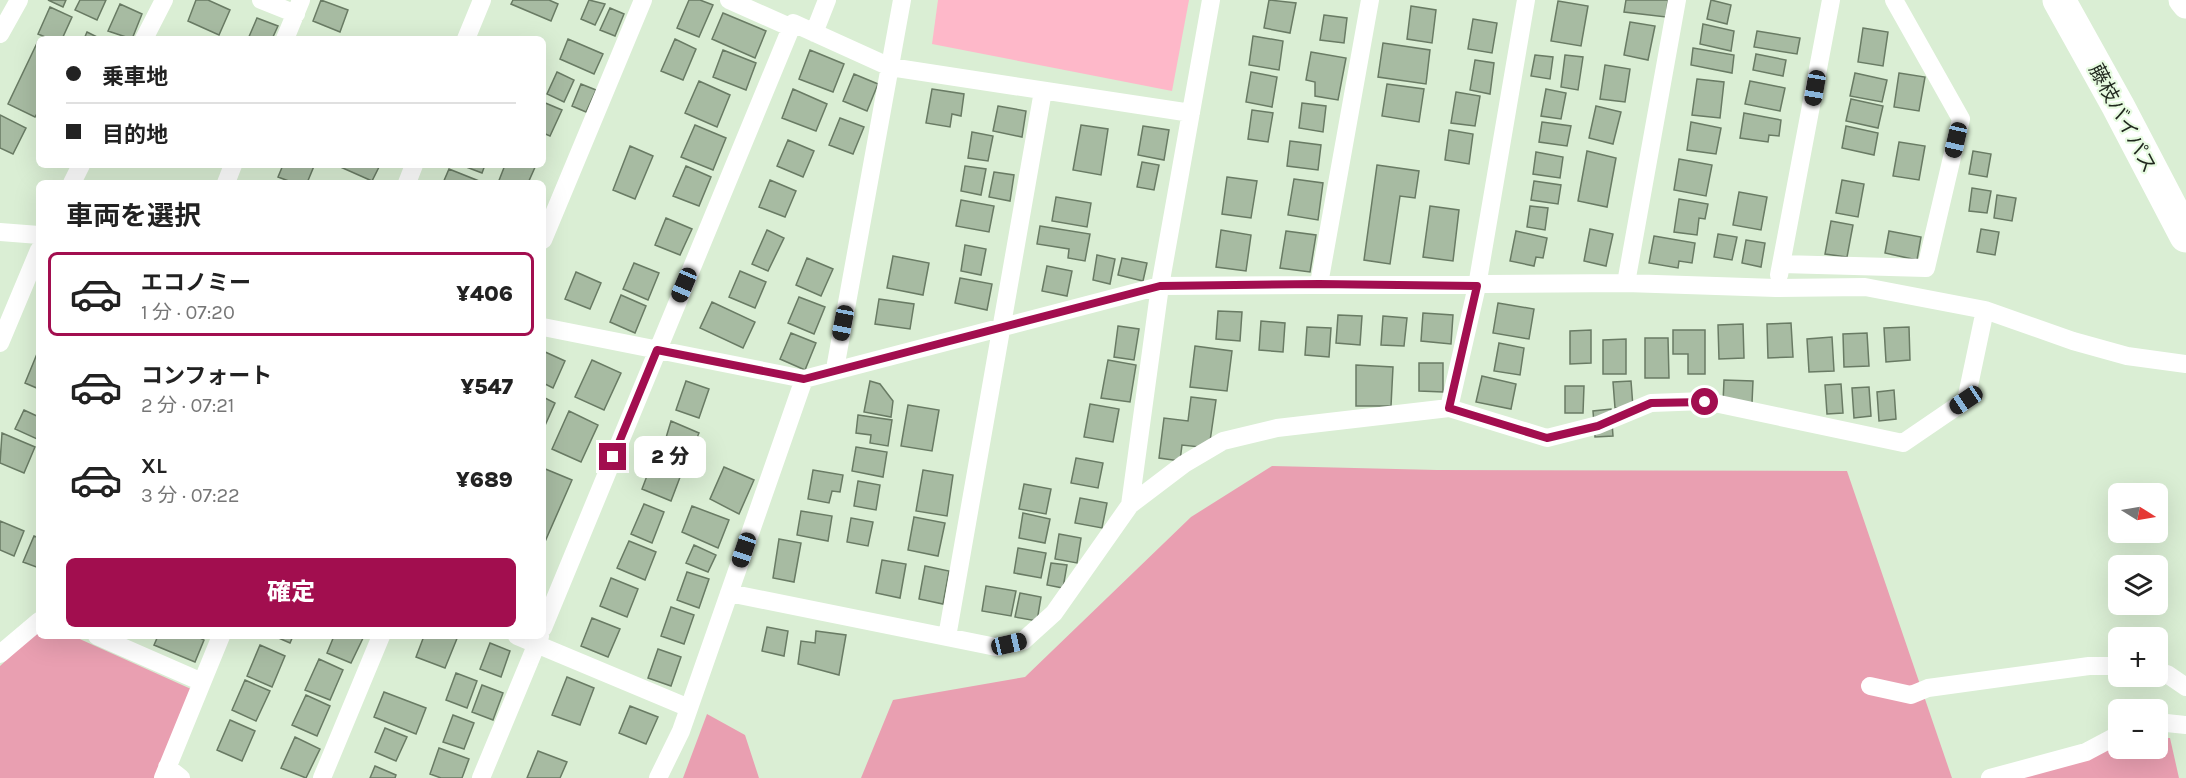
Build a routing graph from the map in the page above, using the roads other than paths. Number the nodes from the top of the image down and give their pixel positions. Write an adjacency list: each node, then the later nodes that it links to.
1 (19, 0): 22 (street)
2 (164, 0): 23 (street)
3 (261, 0): 19 (street)
4 (482, 0): 25 (street)
5 (643, 0): 31 (street)
6 (729, 0): 20 (street)
7 (827, 0): 21 (street)
8 (902, 0): 26 (street)
9 (1211, 0): 28 (street)
10 (1370, 0): 37 (street)
11 (1526, 0): 39 (street)
12 (1677, 0): 36 (street)
13 (1831, 0): 35 (street)
14 (1894, 0): 35 (street)
15 (2059, 0): 33 (highway, 藤枝バイパス)
16 (2074, 0): 29 (highway, 藤枝バイパス)
17 (2182, 0): 18 (street)
18 (2186, 5)
19 (298, 7): 24 (street)
20 (792, 28): 21 (street); 45 (street)
21 (814, 33): 26 (street)
22 (0, 34)
23 (146, 36)
24 (286, 36)
25 (467, 36)
26 (890, 67): 27 (street); 47 (street)
27 (1043, 91): 28 (street); 42 (street)
28 (1191, 113): 38 (street)
29 (2186, 216)
30 (0, 232): 32 (street)
31 (546, 233)
32 (36, 235)
33 (2186, 236)
34 (36, 257): 44 (street)
35 (1782, 264): 40 (street)
36 (1626, 283): 39 (street); 40 (street)
37 (1319, 284): 38 (street); 39 (street)
38 (1160, 286): 42 (street); 50 (street)
39 (1477, 286): 49 (street)
40 (1776, 288): 41 (street)
41 (1985, 310): 46 (street); 49 (street)
42 (1001, 326): 47 (street); 54 (street)
43 (546, 328): 45 (street)
44 (0, 343)
45 (657, 350): 48 (street); 52 (street)
46 (2186, 364)
47 (834, 369): 48 (street)
48 (804, 379): 51 (street)
49 (1449, 408): 50 (street)
50 (1130, 505): 54 (street)
51 (729, 593): 54 (street); 66 (street)
52 (546, 621)
53 (36, 624): 60 (street)
54 (947, 637)
55 (105, 639): 63 (street)
56 (220, 639): 63 (street)
57 (380, 639): 71 (street)
58 (539, 639): 72 (street)
59 (546, 639): 66 (street)
60 (0, 654)
61 (2108, 666): 64 (street)
62 (2168, 675): 65 (street)
63 (202, 682): 70 (street)
64 (1870, 686)
65 (2186, 687)
66 (689, 708): 73 (street)
67 (2168, 723): 68 (street)
68 (2186, 725)
69 (2108, 740): 74 (street)
70 (170, 774)
71 (322, 778)
72 (481, 778)
73 (658, 778)
74 (1990, 778)

